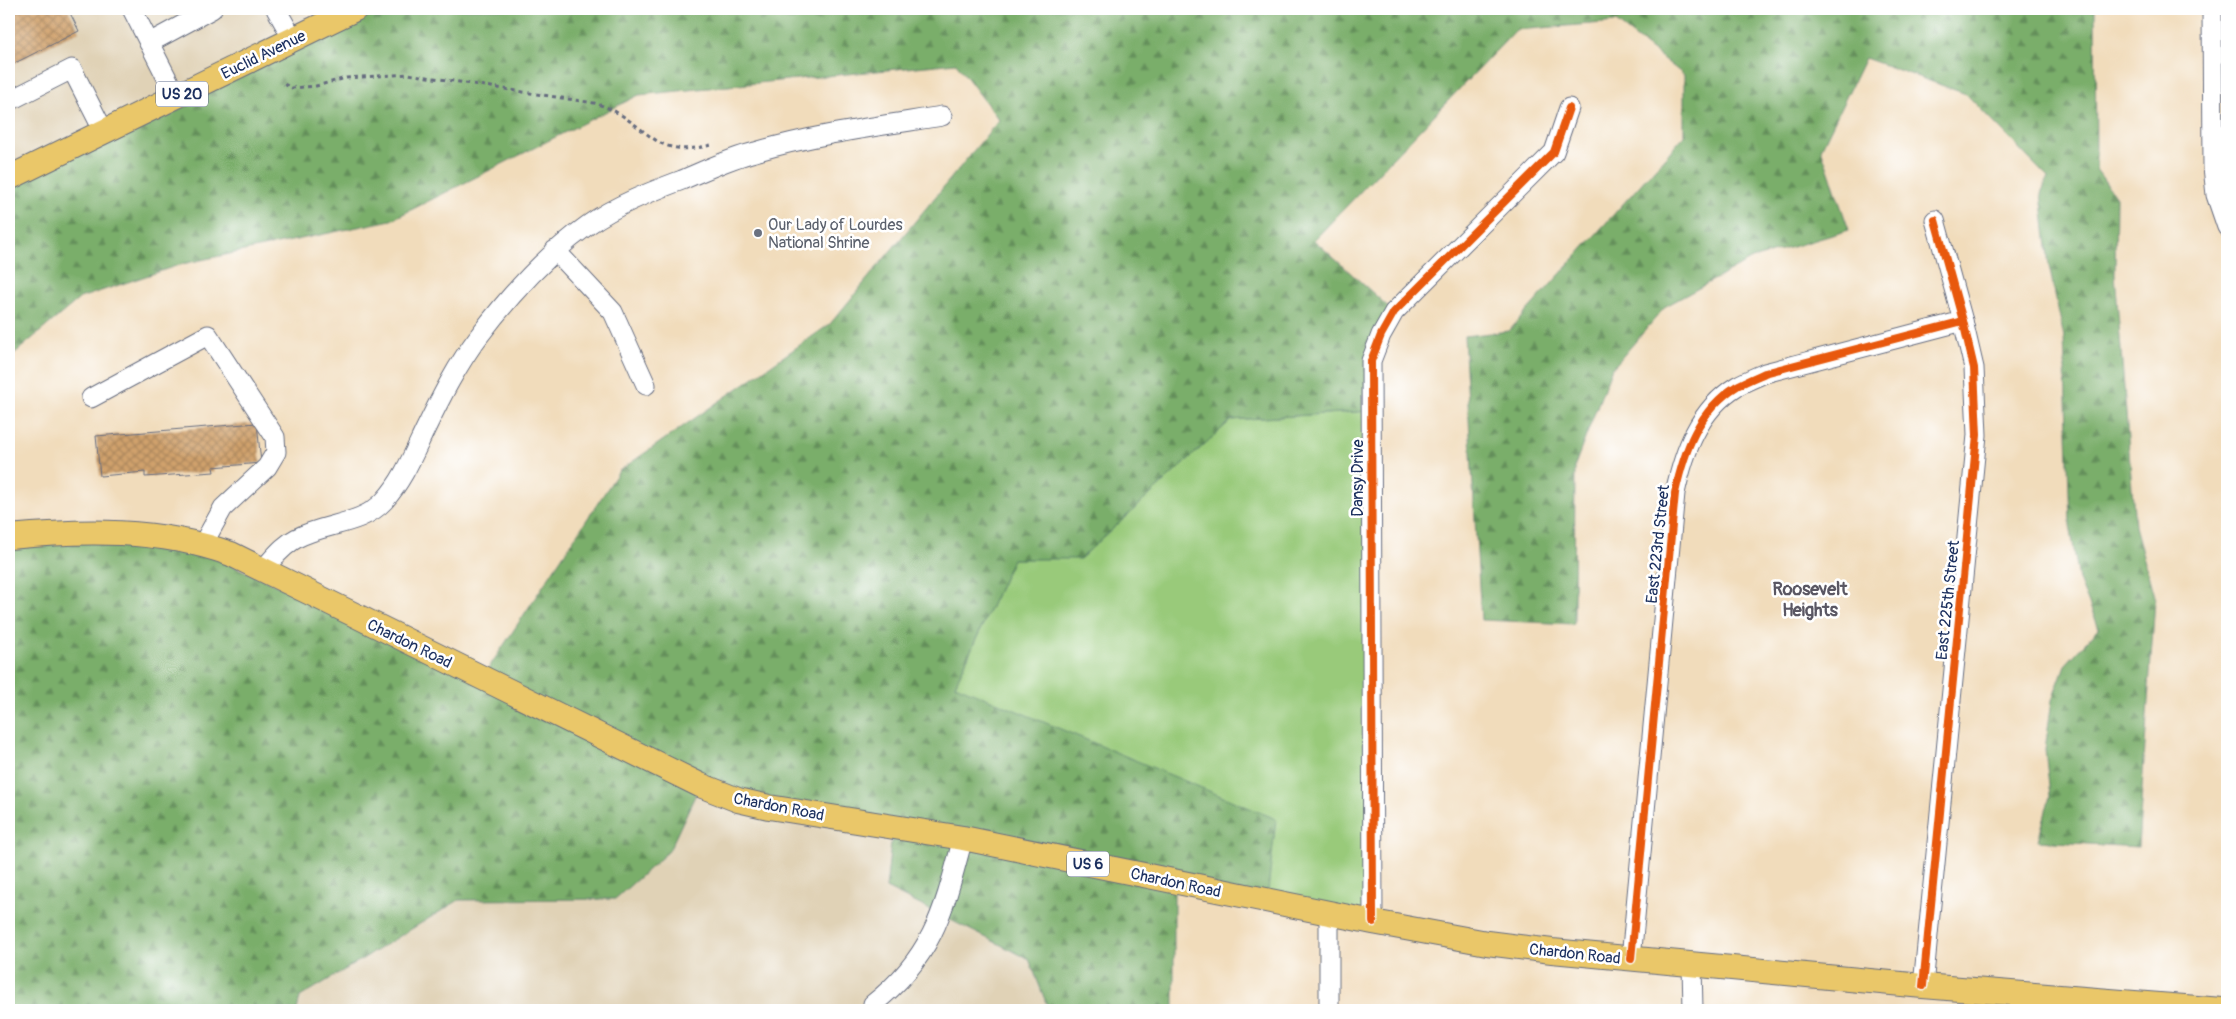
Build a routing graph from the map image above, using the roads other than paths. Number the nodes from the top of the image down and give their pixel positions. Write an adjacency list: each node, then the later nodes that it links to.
1 (132, 9): 7 (street)
2 (212, 9): 7 (street)
3 (276, 9): 6 (street)
4 (355, 9): 6 (main road, Euclid Avenue / US 20)
5 (2212, 9): 15 (street)
6 (293, 39): 8 (main road, Euclid Avenue / US 20)
7 (149, 43): 8 (street)
8 (176, 96): 12 (main road, Euclid Avenue / US 20)
9 (9, 102): 12 (street)
10 (1569, 108): 25 (street, Dansy Drive)
11 (942, 116): 16 (street)
12 (104, 132): 13 (main road, Euclid Avenue / US 20)
13 (9, 178)
14 (1936, 220): 17 (street, East 225th Street)
15 (2227, 224)
16 (555, 250): 18 (street); 22 (street)
17 (1963, 321): 26 (street, East 223rd Street); 28 (street, East 225th Street)
18 (646, 384)
19 (91, 398): 21 (street)
20 (9, 537): 21 (main road, Chardon Road / US 6)
21 (203, 544): 22 (main road, Chardon Road / US 6)
22 (262, 570): 23 (main road, Chardon Road / US 6)
23 (963, 838): 24 (main road, Chardon Road / US 6); 30 (street)
24 (1328, 913): 25 (main road, Chardon Road / US 6); 31 (street)
25 (1373, 922): 26 (main road, Chardon Road / US 6)
26 (1631, 959): 27 (main road, Chardon Road / US 6)
27 (1692, 965): 28 (main road, Chardon Road / US 6); 32 (street)
28 (1923, 986): 29 (main road, Chardon Road / US 6)
29 (2084, 1005): 33 (main road, Chardon Road / US 6)
30 (869, 1008)
31 (1329, 1010)
32 (1693, 1010)
33 (2222, 1010)

